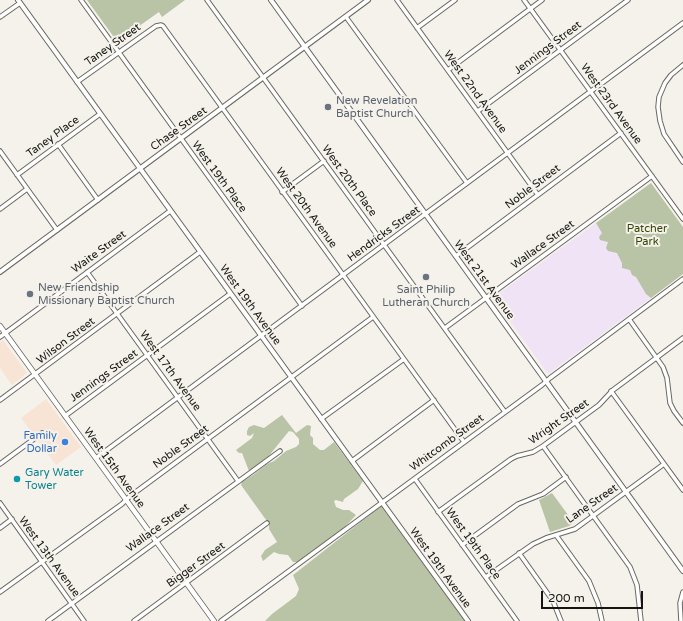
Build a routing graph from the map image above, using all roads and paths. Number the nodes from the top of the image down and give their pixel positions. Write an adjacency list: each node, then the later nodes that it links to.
1 (81, 0): 19 (street, West 19th Place)
2 (207, 0): 22 (street, West 20th Place)
3 (271, 0): 17 (street, West 21st Avenue)
4 (368, 0): 13 (street, Chase Street)
5 (397, 0): 16 (street, West 22nd Avenue)
6 (455, 0): 16 (street)
7 (524, 0): 11 (street, West 23rd Avenue)
8 (542, 0): 11 (street)
9 (628, 0): 18 (street, Jennings Street)
10 (19, 1): 12 (street); 23 (street, West 19th Avenue)
11 (530, 9): 18 (street, West 23rd Avenue); 21 (street)
12 (0, 17)
13 (346, 17): 17 (street, Chase Street); 38 (street)
14 (683, 23): 24 (street, Hendricks Street)
15 (161, 25): 19 (street, Taney Street); 25 (street, West 20th Avenue)
16 (417, 28): 21 (street, West 22nd Avenue)
17 (305, 48): 22 (street, Chase Street); 45 (street, West 21st Avenue)
18 (560, 50): 24 (street, West 23rd Avenue); 26 (street, Jennings Street)
19 (119, 52): 23 (street, Taney Street); 29 (street, West 19th Place)
20 (683, 65): 34 (street)
21 (448, 70): 26 (street, West 22nd Avenue)
22 (263, 78): 25 (street, Chase Street); 33 (street, West 20th Place)
23 (77, 82): 27 (street, West 19th Avenue)
24 (591, 92): 28 (street, West 23rd Avenue); 32 (street, Hendricks Street)
25 (222, 108): 29 (street, Chase Street); 40 (street, West 20th Avenue)
26 (478, 111): 32 (street, West 22nd Avenue)
27 (100, 114): 30 (street, Taney Place); 35 (street, West 19th Avenue)
28 (621, 133): 37 (street, West 23rd Avenue); 41 (street, Noble Street)
29 (180, 139): 35 (street, Chase Street); 57 (street, West 19th Place)
30 (58, 144): 36 (street, Taney Place); 42 (street)
31 (0, 151): 36 (street)
32 (508, 153): 38 (street, Hendricks Street); 41 (street, West 22nd Avenue)
33 (324, 161): 40 (street); 48 (street, West 20th Place)
34 (683, 162)
35 (140, 169): 42 (street, Chase Street); 44 (street, West 19th Avenue)
36 (17, 175): 39 (street)
37 (652, 176): 46 (street, West 23rd Avenue); 56 (street, Wallace Street)
38 (467, 184): 45 (street, Hendricks Street)
39 (27, 189): 43 (street); 47 (street)
40 (282, 192): 53 (street, West 20th Avenue)
41 (538, 195): 50 (street, Noble Street)
42 (98, 200): 47 (street, Chase Street)
43 (0, 209)
44 (170, 211): 49 (street, West 19th Avenue); 52 (street, Waite Street)
45 (426, 214): 48 (street, Hendricks Street); 50 (street, West 21st Avenue)
46 (683, 219)
47 (57, 230): 51 (street, Chase Street)
48 (384, 245): 53 (street, Hendricks Street); 62 (street, West 20th Place)
49 (200, 252): 55 (street, West 19th Avenue); 58 (street, Wilson Street)
50 (456, 256): 56 (street, West 21st Avenue)
51 (0, 272)
52 (87, 272): 58 (street, West 17th Avenue); 63 (street, Waite Street)
53 (343, 275): 57 (street, Hendricks Street); 59 (street, West 20th Avenue)
54 (683, 279): 60 (street, Whitcomb Street)
55 (230, 294): 64 (street, West 19th Avenue); 67 (street, Jennings Street)
56 (486, 298): 62 (street, Wallace Street); 72 (street, West 21st Avenue)
57 (302, 306): 64 (street, Hendricks Street)
58 (117, 314): 67 (street, West 17th Avenue); 70 (street, Wilson Street)
59 (373, 317): 69 (street, West 20th Avenue); 71 (street, Noble Street)
60 (629, 319): 68 (street); 72 (street, Whitcomb Street)
61 (0, 326): 63 (main road, West 15th Avenue)
62 (445, 328): 77 (street, West 20th Place)
63 (5, 333): 65 (street, Waite Street); 70 (main road, West 15th Avenue)
64 (261, 336): 71 (street, West 19th Avenue); 74 (street, Hendricks Street)
65 (0, 337)
66 (683, 338): 68 (street, Wright Street)
67 (148, 355): 74 (street, West 17th Avenue); 78 (street, Jennings Street)
68 (656, 357): 73 (street, Wright Street); 81 (street)
69 (404, 359): 76 (street, West 20th Avenue); 79 (street)
70 (35, 374): 75 (street, Wilson Street); 78 (main road, West 15th Avenue)
71 (291, 378): 79 (street, West 19th Avenue); 83 (street, Noble Street)
72 (546, 382): 77 (street, Whitcomb Street); 80 (street, West 21st Avenue)
73 (611, 391): 80 (street, Wright Street); 90 (street)
74 (178, 397): 83 (street, West 17th Avenue); 87 (street, Hendricks Street)
75 (0, 400)
76 (434, 400): 84 (street, West 20th Avenue); 88 (street)
77 (505, 412): 84 (street, Whitcomb Street)
78 (65, 416): 87 (main road, West 15th Avenue)
79 (321, 420): 88 (street, West 19th Avenue)
80 (575, 422): 85 (street, Wright Street); 95 (street, West 21st Avenue)
81 (683, 423)
82 (42, 433): 89 (street)
83 (208, 439): 93 (street, West 17th Avenue); 96 (street, Noble Street)
84 (464, 442): 92 (street, Whitcomb Street)
85 (543, 446): 91 (street); 99 (street, Wright Street)
86 (280, 451): 93 (street, Wallace Street)
87 (96, 458): 96 (main road, West 15th Avenue)
88 (352, 461): 97 (street, West 19th Avenue)
89 (0, 464)
90 (664, 464): 94 (street); 95 (street, Lane Street)
91 (566, 478): 100 (street); 106 (street)
92 (414, 479): 97 (street, Whitcomb Street); 99 (street, West 19th Place)
93 (238, 481): 105 (street, Wallace Street)
94 (683, 490)
95 (626, 492): 100 (street, Lane Street); 109 (street, West 21st Avenue)
96 (126, 500): 105 (main road, West 15th Avenue); 108 (street, Noble Street)
97 (382, 502): 119 (street, Whitcomb Street); 120 (street, West 19th Avenue)
98 (0, 503): 101 (street, West 13th Avenue)
99 (438, 512): 106 (street, West 19th Place)
100 (594, 515): 104 (street, Lane Street); 124 (street)
101 (12, 519): 103 (street); 108 (street, West 13th Avenue)
102 (267, 523): 111 (street, Bigger Street)
103 (0, 528)
104 (556, 535): 107 (street, Lane Street); 123 (street)
105 (156, 541): 111 (main road, West 15th Avenue); 114 (street, Wallace Street)
106 (462, 544): 110 (street, West 19th Place)
107 (519, 553): 110 (street, Lane Street); 122 (street)
108 (42, 562): 112 (street, Noble Street); 114 (street, West 13th Avenue)
109 (683, 570)
110 (486, 577): 121 (street, West 19th Place)
111 (186, 583): 117 (street, Bigger Street); 118 (main road, West 15th Avenue)
112 (0, 592)
113 (683, 592): 125 (street)
114 (72, 603): 115 (street, Wallace Street); 116 (street, West 13th Avenue)
115 (48, 621)
116 (84, 621)
117 (134, 621)
118 (214, 621)
119 (222, 621)
120 (468, 621)
121 (517, 621)
122 (561, 621)
123 (602, 621)
124 (641, 621)
125 (682, 621)

